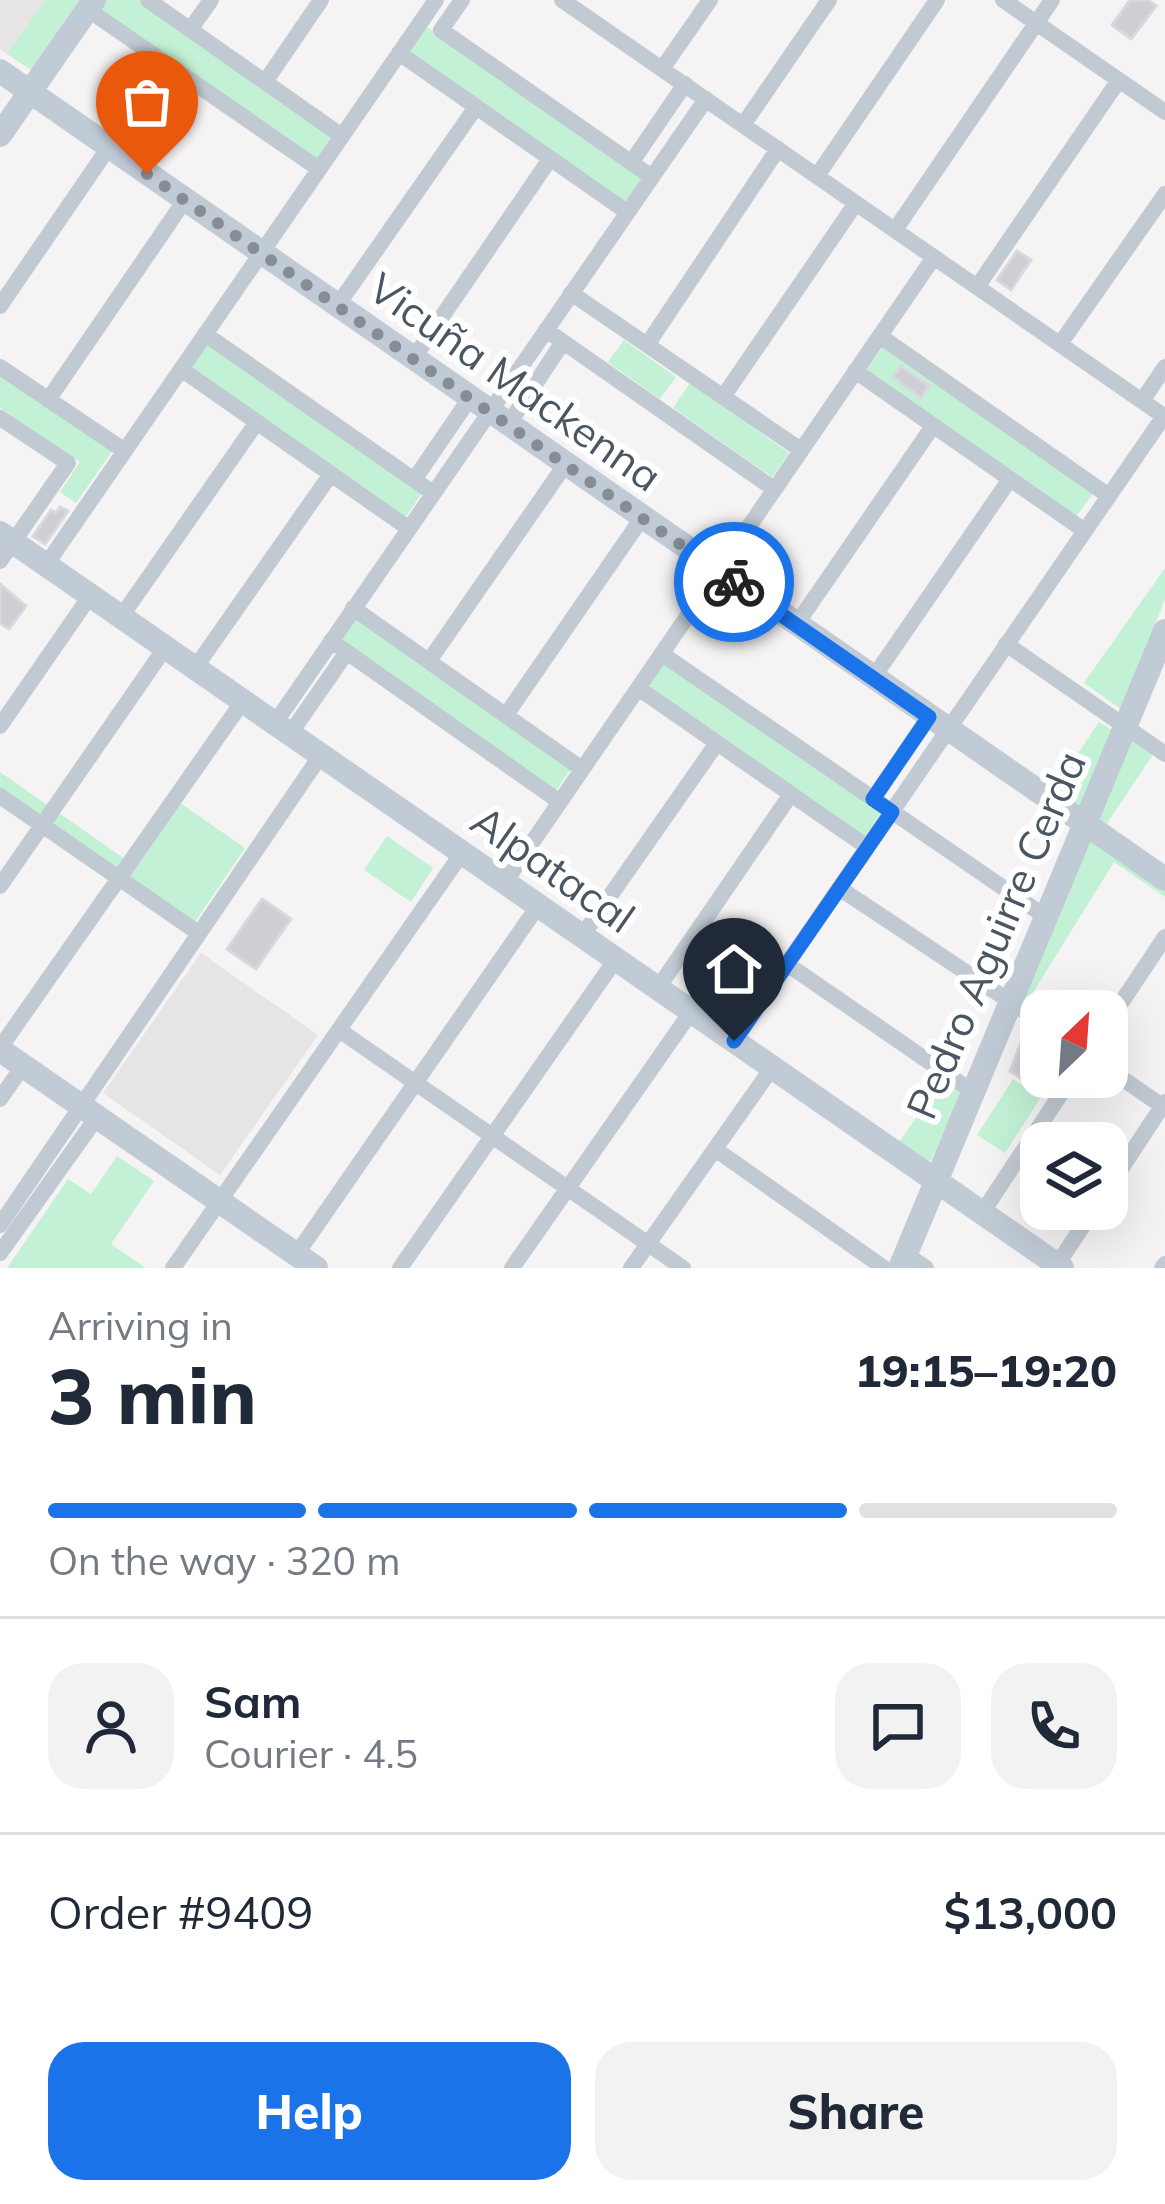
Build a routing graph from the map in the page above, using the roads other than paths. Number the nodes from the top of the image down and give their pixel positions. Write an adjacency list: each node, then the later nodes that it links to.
1 (148, 0): 15 (street)
2 (211, 0): 15 (street)
3 (321, 0): 20 (street)
4 (436, 0): 16 (street)
5 (462, 0): 32 (street)
6 (562, 0): 13 (street)
7 (710, 0): 17 (street)
8 (830, 0): 26 (street)
9 (937, 0): 34 (street)
10 (1003, 0): 14 (street)
11 (1052, 0): 14 (street)
12 (91, 5): 22 (main road); 33 (street)
13 (583, 6): 17 (street)
14 (1036, 23): 19 (street); 40 (street)
15 (190, 30): 20 (street)
16 (399, 53): 24 (street); 28 (street)
17 (662, 68): 21 (street)
18 (0, 71): 22 (main road, Vicuña Mackenna)
19 (1119, 80): 25 (street); 43 (street)
20 (265, 82): 28 (street)
21 (685, 84): 23 (street); 32 (street)
22 (30, 92): 27 (main road); 29 (main road, Vicuña Mackenna)
23 (706, 99): 26 (street); 35 (street)
24 (476, 107): 31 (street); 46 (street)
25 (1165, 112)
26 (743, 125): 30 (street)
27 (0, 136)
28 (342, 136): 33 (street)
29 (109, 147): 37 (main road, Vicuña Mackenna); 45 (street)
30 (778, 149): 34 (street); 52 (street)
31 (550, 159): 39 (street); 53 (street)
32 (631, 163): 35 (street)
33 (319, 170): 41 (street)
34 (817, 176): 38 (street)
35 (652, 177): 39 (street)
36 (1165, 194): 51 (street)
37 (185, 200): 41 (main road, Vicuña Mackenna); 59 (street)
38 (856, 202): 40 (street); 58 (street)
39 (627, 212): 44 (street)
40 (895, 230): 42 (street)
41 (261, 253): 46 (main road, Vicuña Mackenna); 48 (street)
42 (934, 257): 43 (street); 49 (street)
43 (977, 286): 51 (street)
44 (572, 293): 47 (street); 52 (street)
45 (0, 306)
46 (337, 306): 53 (main road, Vicuña Mackenna)
47 (545, 330): 50 (street); 61 (street)
48 (205, 334): 56 (street); 71 (street)
49 (880, 336): 57 (street); 74 (street)
50 (563, 343): 61 (street); 72 (street)
51 (1060, 344): 60 (street)
52 (647, 345): 58 (street)
53 (413, 359): 61 (main road, Vicuña Mackenna)
54 (1165, 367): 60 (street)
55 (0, 368): 59 (street)
56 (181, 369): 64 (street); 67 (street)
57 (855, 371): 65 (street); 66 (street)
58 (723, 397): 66 (street)
59 (48, 400): 67 (street)
60 (1142, 401): 62 (street)
61 (489, 412): 68 (main road, Vicuña Mackenna); 71 (street); 73 (street)
62 (1165, 416): 74 (street)
63 (0, 418): 78 (street)
64 (257, 422): 69 (street); 83 (street)
65 (934, 426): 70 (street); 84 (street)
66 (801, 450): 72 (street)
67 (124, 451): 79 (street)
68 (566, 465): 75 (main road, Vicuña Mackenna); 91 (street)
69 (331, 474): 76 (street); 92 (street)
70 (1010, 478): 77 (street); 93 (street)
71 (414, 480): 73 (street)
72 (774, 489): 80 (street)
73 (433, 493): 76 (street)
74 (1109, 496): 77 (street)
75 (642, 518): 80 (main road, Vicuña Mackenna); 96 (street)
76 (408, 528): 82 (street)
77 (1085, 531): 87 (street)
78 (4, 545): 79 (main road, Alpatacal)
79 (46, 565): 81 (main road, Alpatacal)
80 (718, 571): 84 (main road, Vicuña Mackenna); 90 (street)
81 (90, 596): 83 (main road, Alpatacal); 98 (street)
82 (353, 608): 86 (street); 91 (street)
83 (121, 617): 88 (main road, Alpatacal)
84 (796, 626): 93 (main road, Vicuña Mackenna)
85 (1164, 634): 99 (main road, Pedro Aguirre Cerda)
86 (331, 641): 89 (street); 100 (street)
87 (1006, 644): 97 (street); 99 (street)
88 (166, 648): 92 (main road, Alpatacal); 111 (street)
89 (347, 652): 100 (street); 108 (street)
90 (662, 653): 94 (street); 107 (street)
91 (429, 661): 96 (street)
92 (195, 668): 95 (main road, Alpatacal)
93 (873, 678): 97 (main road, Vicuña Mackenna)
94 (638, 688): 101 (street); 104 (street)
95 (243, 701): 100 (main road, Alpatacal); 114 (street)
96 (506, 715): 104 (street)
97 (938, 724): 107 (street); 109 (street); 110 (main road, Vicuña Mackenna)
98 (0, 726)
99 (1125, 727): 102 (street); 110 (main road, Pedro Aguirre Cerda)
100 (283, 729): 103 (main road, Alpatacal)
101 (717, 743): 105 (street); 122 (street)
102 (1165, 754)
103 (321, 755): 113 (main road, Alpatacal); 121 (street)
104 (582, 770): 108 (street)
105 (791, 794): 112 (street); 126 (street)
106 (0, 796): 111 (street)
107 (873, 799): 109 (street)
108 (560, 802): 116 (street)
109 (892, 812): 112 (street); 120 (street)
110 (1085, 824): 115 (main road, Vicuña Mackenna); 120 (main road, Pedro Aguirre Cerda)
111 (42, 825): 114 (street); 117 (street)
112 (867, 847): 118 (street)
113 (462, 853): 116 (main road, Alpatacal); 131 (street)
114 (119, 878): 121 (street); 133 (street)
115 (1165, 879)
116 (505, 882): 119 (main road, Alpatacal)
117 (0, 886)
118 (839, 888): 125 (street); 128 (street)
119 (538, 906): 122 (main road, Alpatacal); 137 (street)
120 (1046, 917): 128 (main road, Pedro Aguirre Cerda)
121 (197, 932): 142 (street)
122 (581, 936): 124 (main road, Alpatacal)
123 (1165, 937): 127 (street)
124 (616, 959): 126 (main road, Alpatacal); 143 (street)
125 (787, 964): 132 (street); 138 (street)
126 (658, 988): 130 (main road, Alpatacal)
127 (1128, 992)
128 (1011, 1001): 129 (street); 138 (main road, Pedro Aguirre Cerda)
129 (1020, 1007)
130 (691, 1012): 132 (main road, Alpatacal); 147 (street)
131 (338, 1030): 137 (street); 148 (street)
132 (734, 1041): 135 (main road, Alpatacal)
133 (0, 1049): 134 (main road)
134 (23, 1066): 140 (street); 142 (main road)
135 (772, 1067): 144 (street); 146 (main road, Alpatacal)
136 (1128, 1082): 141 (street)
137 (415, 1083): 143 (street); 154 (street)
138 (973, 1092): 146 (main road, Pedro Aguirre Cerda)
139 (1058, 1098): 149 (street)
140 (0, 1100)
141 (1164, 1105): 145 (street)
142 (89, 1111): 148 (main road); 150 (street); 153 (street)
143 (492, 1136): 147 (street); 158 (street)
144 (715, 1149): 152 (street); 155 (street)
145 (1128, 1159)
146 (936, 1181): 149 (main road, Alpatacal); 155 (main road, Pedro Aguirre Cerda)
147 (568, 1189): 152 (street); 159 (street)
148 (219, 1202): 154 (main road); 157 (street)
149 (982, 1213): 156 (main road, Alpatacal)
150 (0, 1225)
151 (1081, 1230): 156 (street)
152 (648, 1244): 160 (street); 161 (street)
153 (0, 1253)
154 (306, 1261)
155 (904, 1264)
156 (1059, 1266)
157 (173, 1268)
158 (400, 1268)
159 (512, 1268)
160 (631, 1268)
161 (683, 1268)

